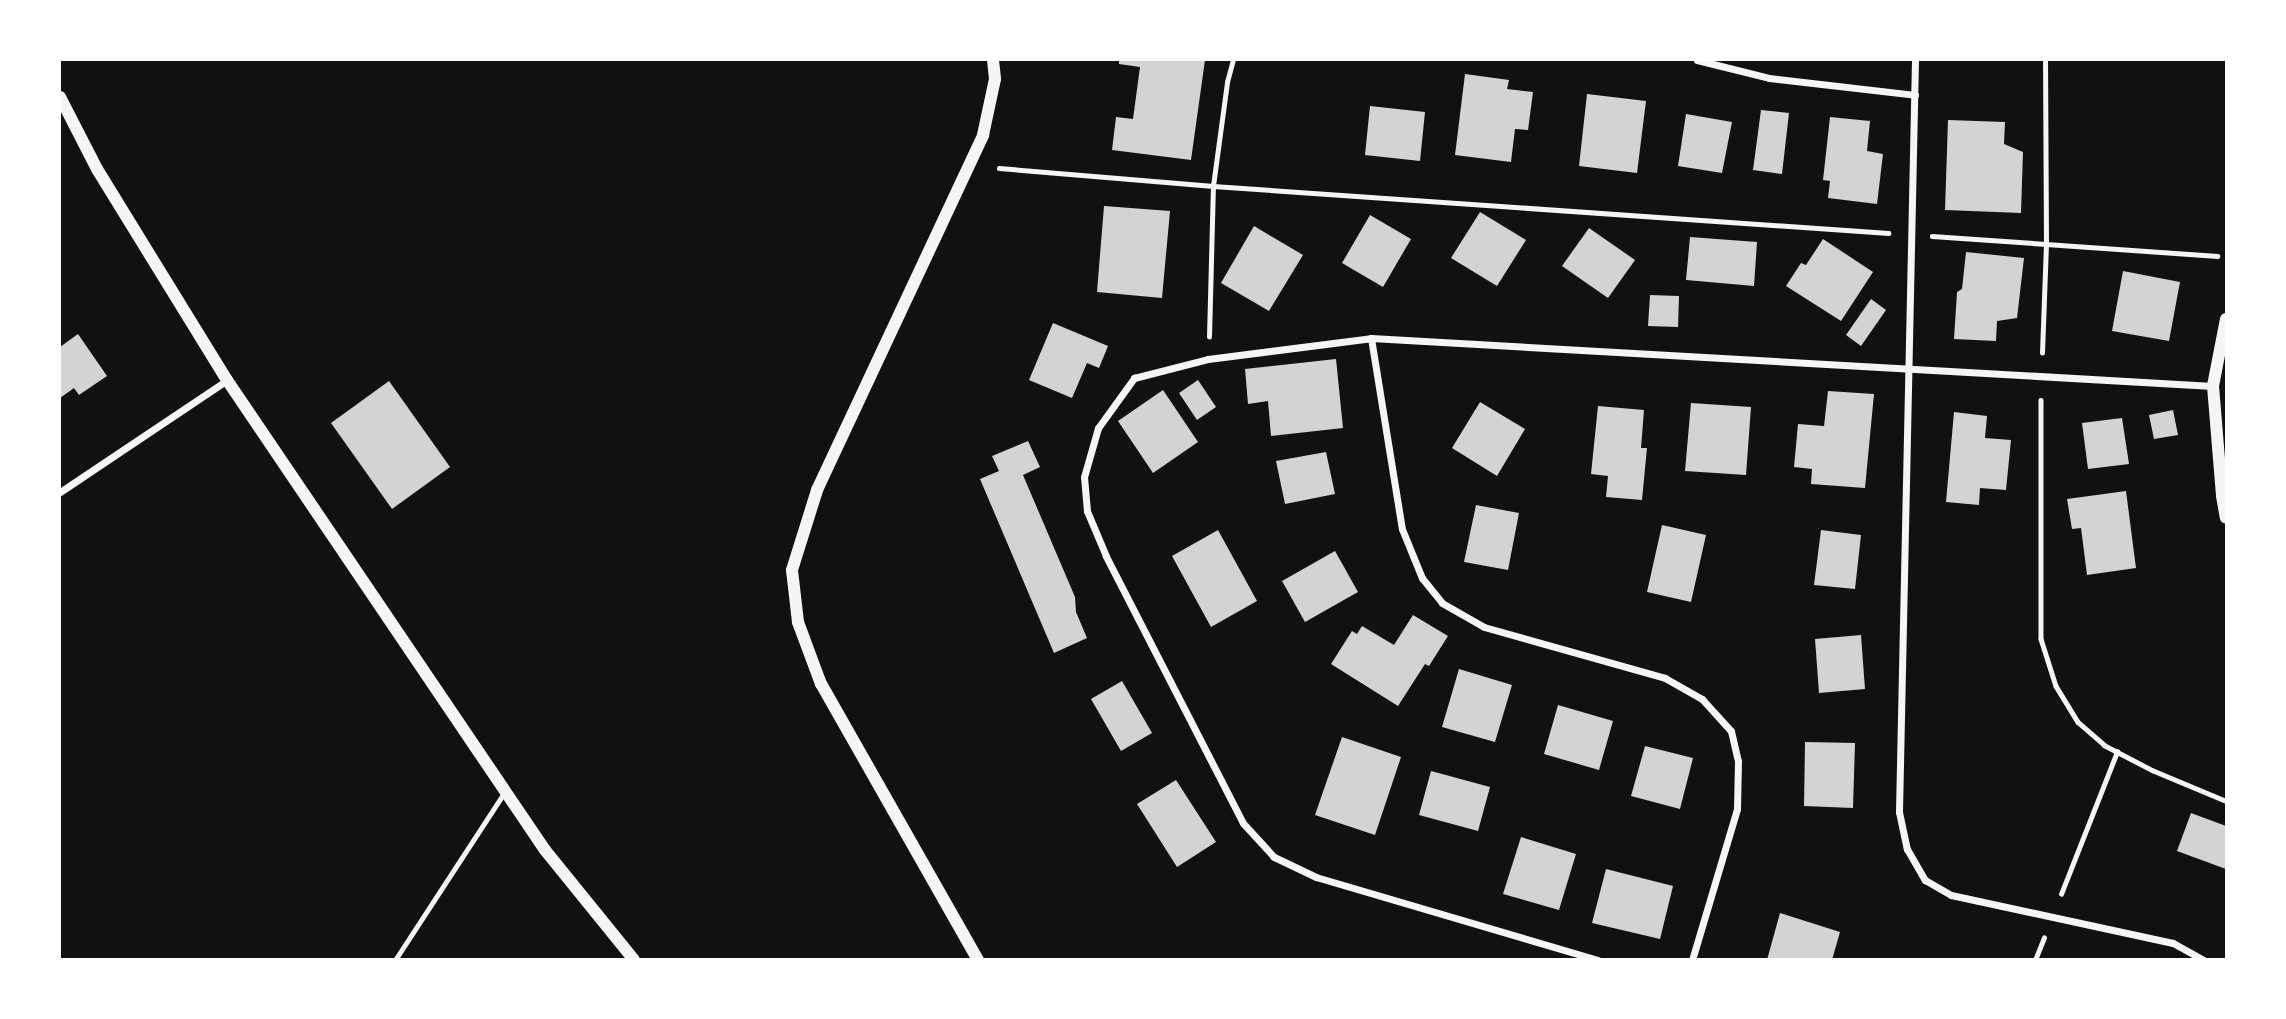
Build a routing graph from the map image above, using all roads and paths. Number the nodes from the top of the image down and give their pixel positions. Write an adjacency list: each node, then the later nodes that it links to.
1 (993, 60): 28 (street)
2 (1233, 60): 9 (path)
3 (1697, 60): 6 (street)
4 (1915, 60): 6 (street)
5 (2045, 60): 11 (path)
6 (1915, 95): 10 (street)
7 (60, 97): 18 (street)
8 (999, 168): 9 (path)
9 (1213, 186): 10 (path); 15 (path)
10 (1912, 234): 11 (path); 16 (street)
11 (2046, 246): 12 (path); 17 (path)
12 (2217, 256)
13 (2227, 318): 19 (street)
14 (1371, 338): 15 (street); 16 (street); 30 (street)
15 (1208, 359): 29 (street)
16 (1909, 370): 17 (street); 25 (street)
17 (2041, 374): 19 (street); 22 (path)
18 (227, 380): 20 (street); 23 (street)
19 (2213, 386): 21 (street)
20 (60, 492)
21 (2227, 518)
22 (2117, 752): 24 (path); 25 (path)
23 (505, 791): 26 (lane); 27 (street)
24 (2227, 800)
25 (2052, 917): 31 (path); 32 (street)
26 (395, 960)
27 (634, 960)
28 (978, 960)
29 (1598, 960)
30 (1692, 960)
31 (2035, 960)
32 (2204, 960)

